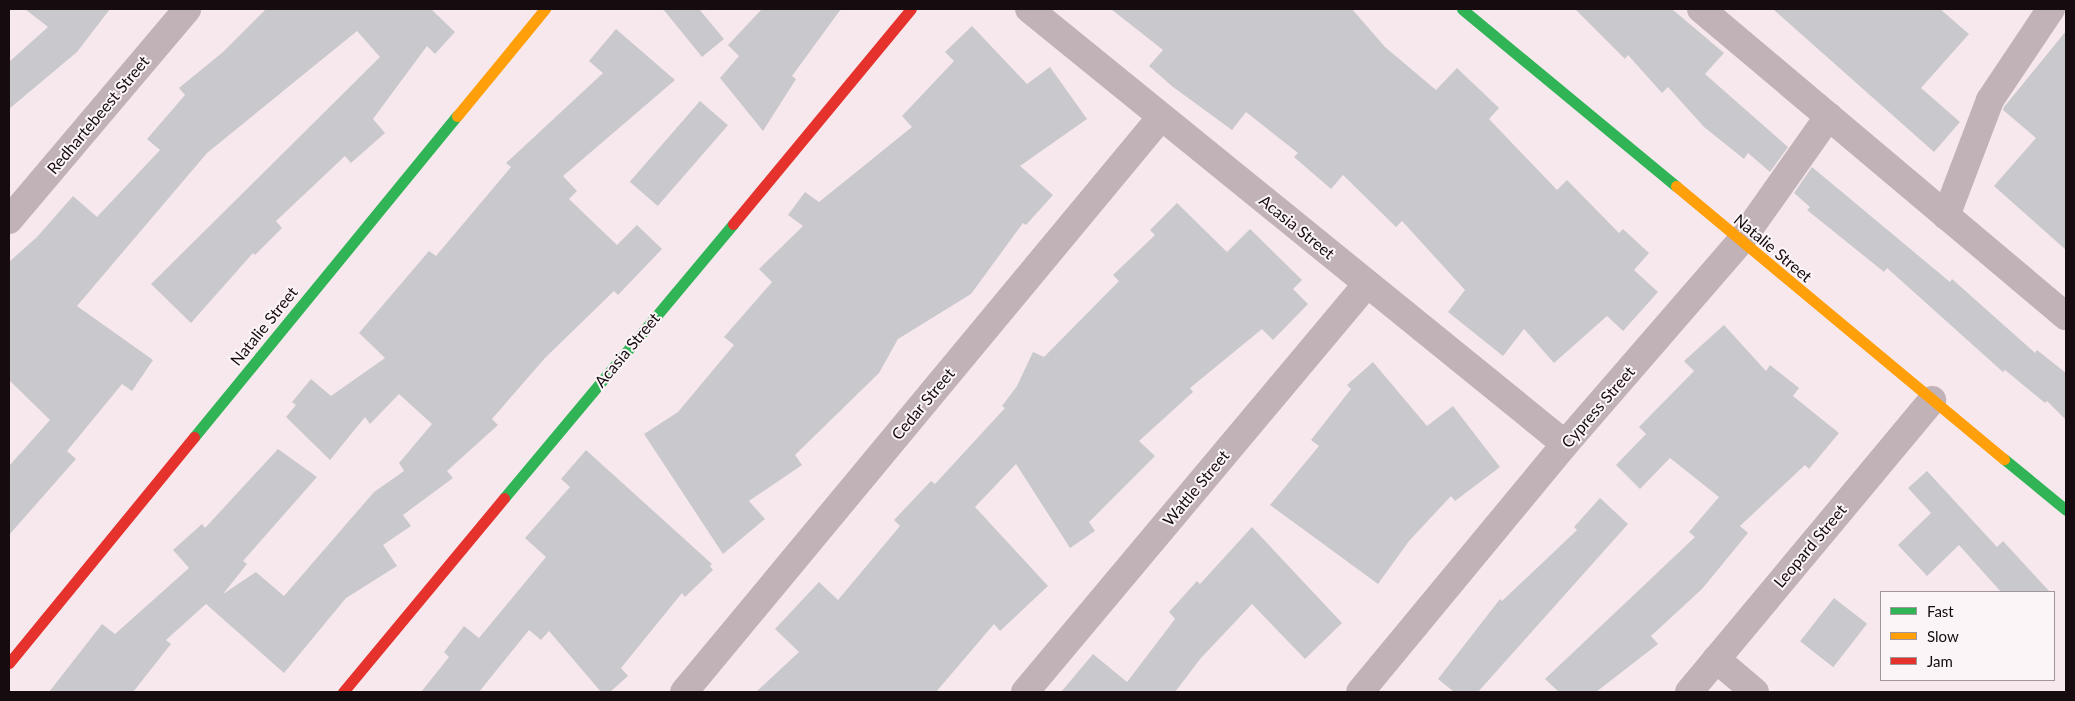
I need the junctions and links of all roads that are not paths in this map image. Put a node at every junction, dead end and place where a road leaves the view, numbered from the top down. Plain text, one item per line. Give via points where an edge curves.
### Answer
1 (545, 9) edge
2 (911, 9) edge
3 (1029, 9) edge
4 (1462, 9) edge
5 (1701, 9) edge
6 (2051, 9) edge
7 (178, 12) edge
8 (1829, 116) junction
9 (1161, 117) junction
10 (1946, 216) junction
11 (9, 220) edge
12 (1740, 242) junction
13 (1367, 284) junction
14 (2066, 316) edge
15 (1932, 400) junction
16 (1565, 444) junction
17 (2066, 510) edge
18 (1716, 660) junction
19 (9, 663) edge
20 (343, 692) edge
21 (684, 692) edge
22 (1025, 692) edge
23 (1360, 692) edge
24 (1689, 692) edge
25 (1755, 692) edge

1 - 19 street, Natalie Street
2 - 20 street, Acasia Street
3 - 9 street, Acasia Street
4 - 12 street, Natalie Street
5 - 8 street
6 - 10 street via 1990,100
7 - 11 street, Redhartebeest Street
8 - 10 street
8 - 12 street, Cypress Street
9 - 13 street, Acasia Street
9 - 21 street, Cedar Street
10 - 14 street
12 - 15 street, Natalie Street
12 - 16 street, Cypress Street
13 - 16 street, Acasia Street
13 - 22 street, Wattle Street
15 - 17 street, Natalie Street
15 - 18 street, Leopard Street
16 - 23 street, Cypress Street
18 - 24 street, Leopard Street
18 - 25 street

